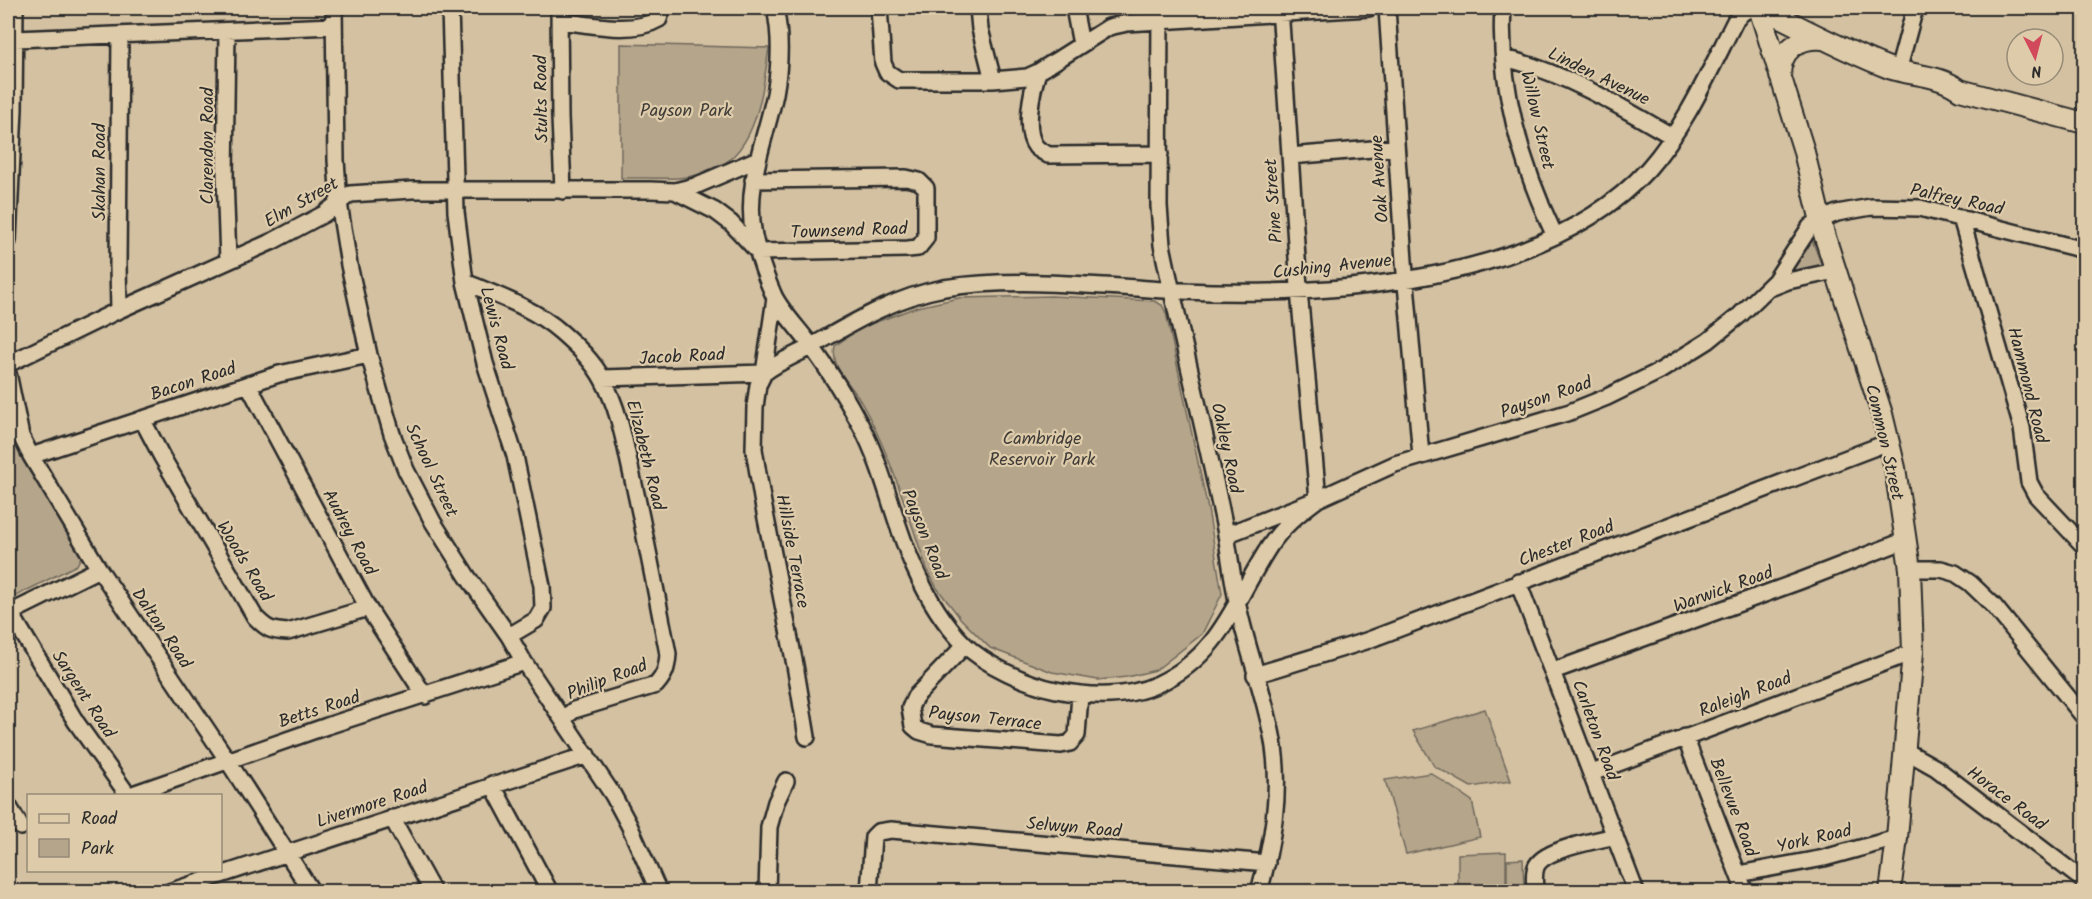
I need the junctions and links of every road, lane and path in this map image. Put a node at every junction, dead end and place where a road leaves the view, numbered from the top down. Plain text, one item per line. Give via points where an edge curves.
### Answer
1 (15, 8) edge
2 (334, 8) edge
3 (450, 8) edge
4 (662, 8) edge
5 (775, 8) edge
6 (879, 8) edge
7 (978, 8) edge
8 (1074, 8) edge
9 (1369, 8) edge
10 (1387, 8) edge
11 (1503, 8) edge
12 (1751, 8) edge
13 (1760, 8) edge
14 (1915, 8) edge
15 (1280, 10) edge
16 (559, 14) edge
17 (1161, 14) edge
18 (334, 26) junction
19 (227, 31) junction
20 (120, 35) junction
21 (15, 39) junction
22 (1823, 39) junction
23 (1081, 44) junction
24 (1504, 58) junction
25 (1898, 71) junction
26 (1038, 72) junction
27 (1780, 76) junction
28 (993, 80) junction
29 (2085, 123) edge
30 (1673, 137) junction
31 (1396, 147) junction
32 (1160, 154) junction
33 (1290, 156) junction
34 (758, 159) junction
35 (753, 180) junction
36 (455, 190) junction
37 (563, 190) junction
38 (675, 191) junction
39 (8, 194) edge
40 (339, 203) junction
41 (1960, 218) junction
42 (1820, 220) junction
43 (1555, 236) junction
44 (8, 241) edge
45 (2085, 250) edge
46 (758, 252) junction
47 (228, 261) junction
48 (1835, 271) junction
49 (1406, 278) junction
50 (465, 282) junction
51 (1172, 290) junction
52 (1299, 291) junction
53 (1765, 292) junction
54 (775, 298) junction
55 (119, 310) junction
56 (811, 346) junction
57 (369, 355) junction
58 (8, 364) edge
59 (8, 373) edge
60 (764, 373) junction
61 (603, 378) junction
62 (248, 384) junction
63 (142, 419) junction
64 (1889, 442) junction
65 (31, 456) junction
66 (1421, 456) junction
67 (1318, 499) junction
68 (1226, 535) junction
69 (1906, 540) junction
70 (2085, 546) edge
71 (99, 569) junction
72 (1910, 569) junction
73 (1518, 582) junction
74 (1238, 605) junction
75 (368, 608) junction
76 (9, 613) edge
77 (508, 636) junction
78 (965, 645) junction
79 (1913, 652) junction
80 (524, 662) junction
81 (1554, 672) junction
82 (1255, 675) junction
83 (664, 676) joint
84 (1080, 695) junction
85 (425, 696) junction
86 (2085, 717) edge
87 (563, 719) junction
88 (807, 737) dead end
89 (1685, 737) junction
90 (1904, 750) junction
91 (587, 755) junction
92 (228, 761) junction
93 (1592, 773) junction
94 (786, 781) dead end
95 (492, 784) junction
96 (126, 794) edge
97 (130, 794) edge
98 (8, 805) edge
99 (392, 818) junction
100 (19, 827) edge
101 (1615, 836) junction
102 (1897, 838) junction
103 (286, 852) junction
104 (1267, 863) junction
105 (1739, 874) junction
106 (2085, 881) edge
107 (189, 888) edge
108 (169, 891) edge
109 (312, 891) edge
110 (434, 891) edge
111 (550, 891) edge
112 (659, 891) edge
113 (767, 891) edge
114 (869, 891) edge
115 (1259, 891) edge
116 (1535, 891) edge
117 (1636, 891) edge
118 (1745, 891) edge
119 (1890, 891) edge

1 - 21 street
2 - 18 street, School Street
3 - 36 street, Lewis Road
4 - 16 street via 659,20 632,28
5 - 34 street, Payson Road via 779,56 775,93
6 - 28 street via 883,63 887,72 899,80
7 - 28 street
8 - 23 street
9 - 15 street
10 - 31 street, Oak Avenue
11 - 24 street, Willow Street
12 - 30 street, Cushing Avenue via 1735,21
13 - 22 main road
13 - 27 main road, Common Street
14 - 25 street
15 - 17 street
15 - 33 street, Pine Street
16 - 37 street, Stults Road
17 - 23 street via 1109,27
17 - 32 street, Oakley Road
18 - 19 street
18 - 40 street, School Street
19 - 20 street
19 - 47 street, Clarendon Road
20 - 21 street
20 - 55 street, Skahan Road
21 - 39 street
22 - 25 main road
22 - 27 main road via 1805,40 1791,47 1782,59
23 - 26 street
24 - 30 street, Linden Avenue via 1528,63 1568,81
24 - 43 street, Willow Street via 1520,147
25 - 29 main road via 1933,77 1960,90
26 - 28 street
26 - 32 street via 1030,130 1037,148 1048,154
27 - 42 main road, Common Street
30 - 43 street, Cushing Avenue via 1648,170 1621,195
31 - 33 street
31 - 49 street, Oak Avenue
32 - 51 street, Oakley Road via 1162,245
33 - 52 street, Pine Street
34 - 35 street, Payson Road
34 - 38 street, Elm Street
35 - 46 street, Payson Road
35 - 46 street, Townsend Road via 906,178 919,181 926,188 926,238 918,248
36 - 37 street, Elm Street
36 - 40 street, Elm Street via 350,194
36 - 50 street, Lewis Road
37 - 38 street, Elm Street
38 - 46 street, Elm Street via 715,211
39 - 44 street
40 - 47 street, Elm Street via 314,220
40 - 57 street, School Street
41 - 42 street, Palfrey Road via 1891,206 1852,209
41 - 45 street, Palfrey Road
41 - 70 street, Hammond Road via 2022,428 2029,482 2036,495
42 - 48 main road, Common Street
42 - 53 street, Payson Road via 1806,231
43 - 49 street, Cushing Avenue via 1485,262
46 - 54 street, Payson Road
47 - 55 street, Elm Street
48 - 53 street, Payson Road via 1788,281
48 - 64 main road, Common Street
49 - 52 street, Cushing Avenue
49 - 66 street, Oak Avenue
50 - 61 street, Elizabeth Road via 534,312 580,350
50 - 77 street, Lewis Road via 485,363 515,456 542,586 543,608 536,620
51 - 52 street, Cushing Avenue
51 - 56 street, Cushing Avenue via 1034,284 976,284 942,289 908,297
51 - 68 street, Oakley Road
52 - 67 street, Pine Street
53 - 66 street, Payson Road via 1702,345 1617,392 1570,412
54 - 56 street, Payson Road
54 - 60 street, Hillside Terrace
55 - 58 street, Elm Street
56 - 60 street
56 - 78 street, Payson Road via 872,447 914,567 936,607
57 - 62 street, Bacon Road
57 - 77 street, School Street via 406,470 466,576
59 - 65 street, Dalton Road via 21,436
60 - 61 street, Jacob Road
60 - 88 street, Hillside Terrace via 755,407 754,449
61 - 83 street, Elizabeth Road via 614,402 641,517 668,654
62 - 63 street, Bacon Road
62 - 75 street, Audrey Road
63 - 65 street, Bacon Road
63 - 75 street, Woods Road via 255,616 267,629 288,632
64 - 69 main road, Common Street
64 - 73 street, Chester Road
65 - 71 street, Dalton Road
66 - 67 street, Payson Road
67 - 68 street, Payson Road
67 - 74 street, Payson Road via 1288,523 1270,545
68 - 74 street, Oakley Road
69 - 72 main road, Common Street
69 - 81 street, Warwick Road
71 - 76 street
71 - 92 street, Dalton Road
72 - 79 main road, Common Street
72 - 86 street via 1941,569 1970,583 1994,606
73 - 81 street, Carleton Road
73 - 82 street, Chester Road via 1366,641
74 - 82 street, Oakley Road
74 - 84 street, Payson Road via 1200,656 1162,682 1108,696
75 - 85 street, Audrey Road
76 - 96 street, Sargent Road via 76,722
77 - 80 street, School Street
78 - 84 street, Payson Road via 1002,671 1041,687
78 - 84 street, Payson Terrace via 915,697 910,708 913,726 919,731 1070,743 1077,735
79 - 89 street, Raleigh Road
79 - 90 main road, Common Street
80 - 85 street, Betts Road
80 - 87 street, School Street
81 - 93 street, Carleton Road
82 - 104 street, Oakley Road via 1274,748 1274,820
83 - 87 street, Philip Road via 656,685 574,710
85 - 92 street, Betts Road
87 - 91 street, School Street
89 - 93 street, Raleigh Road
89 - 105 street, Bellevue Road
90 - 102 main road, Common Street
90 - 106 street, Horace Road via 1936,768
91 - 95 street, Livermore Road
91 - 112 street, School Street via 629,825
92 - 97 street, Betts Road
92 - 103 street, Dalton Road
93 - 101 street, Carleton Road
94 - 113 street via 768,827
95 - 99 street, Livermore Road
95 - 111 street
98 - 100 street
99 - 103 street, Livermore Road
99 - 110 street
101 - 116 street via 1551,854 1540,861 1535,868
101 - 117 street, Carleton Road
102 - 105 street, York Road via 1824,858
102 - 119 main road, Common Street
103 - 107 street, Livermore Road
103 - 109 street, Dalton Road
104 - 114 street, Selwyn Road via 891,830 873,837
104 - 115 street, Oakley Road
105 - 118 street, Bellevue Road
107 - 108 street, Livermore Road

